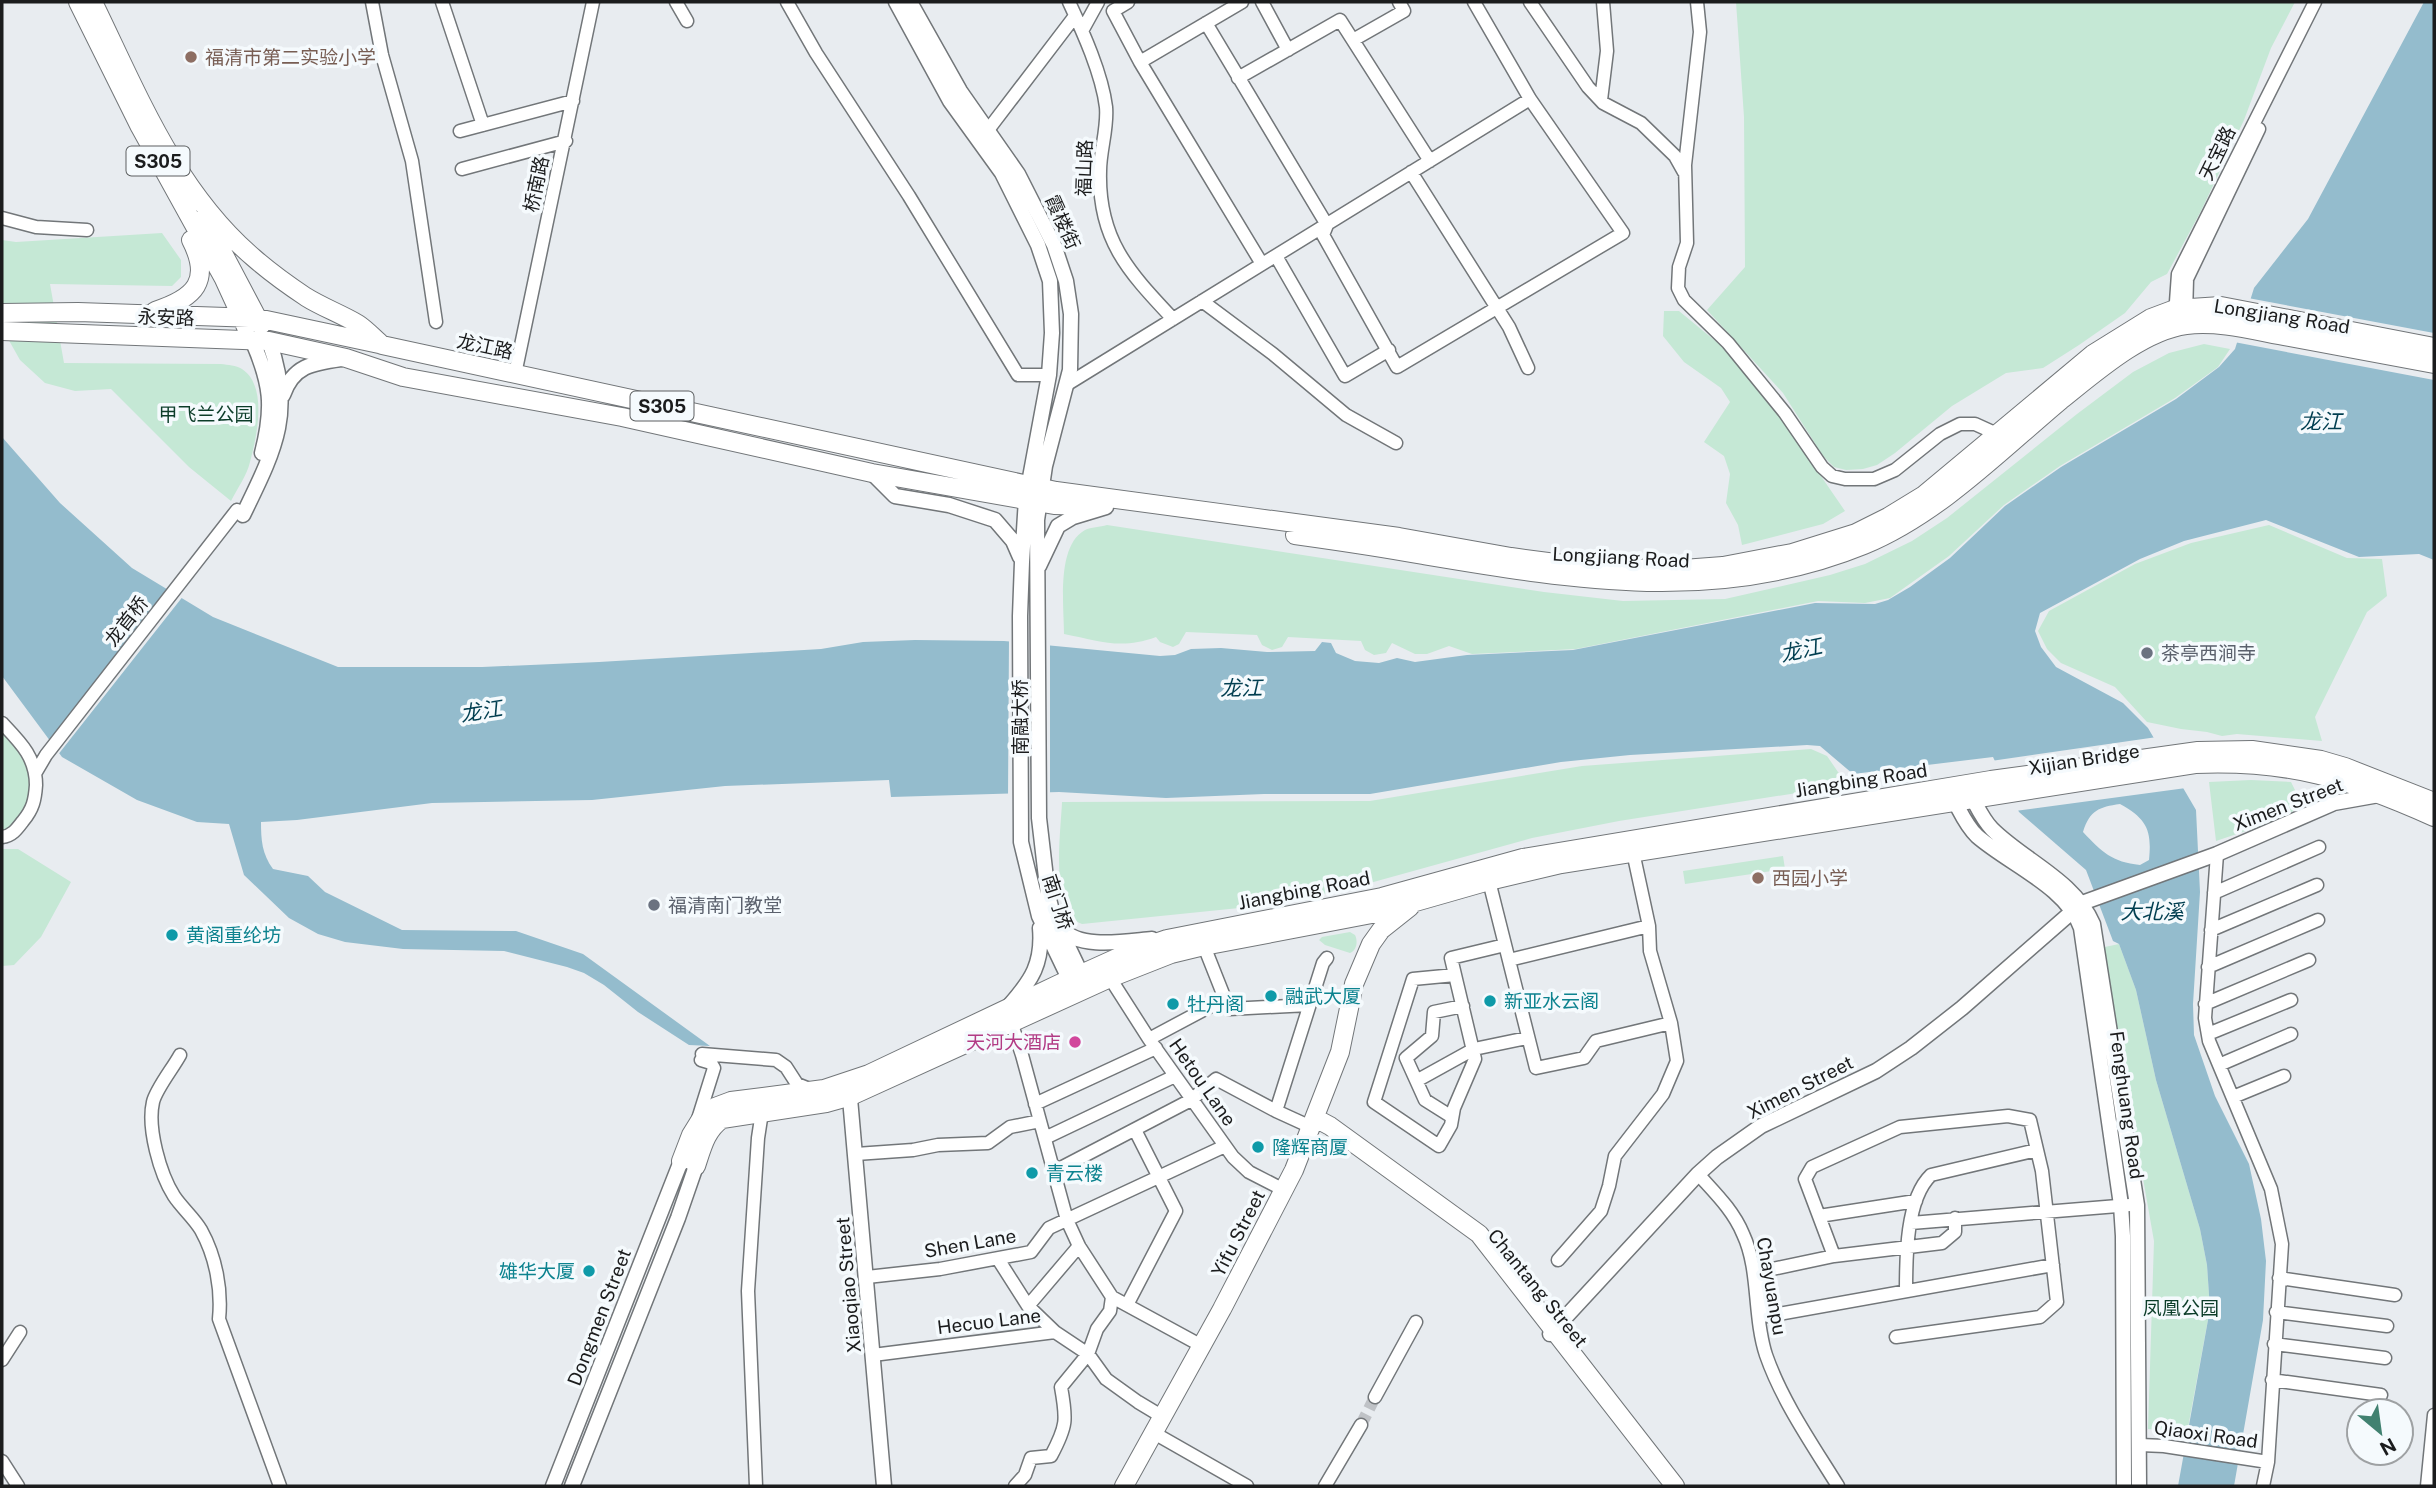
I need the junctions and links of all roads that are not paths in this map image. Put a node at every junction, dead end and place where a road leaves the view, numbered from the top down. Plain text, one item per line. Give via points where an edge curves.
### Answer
1 (78, 2) edge
2 (93, 2) edge
3 (372, 2) edge
4 (442, 2) edge
5 (593, 2) edge
6 (676, 2) edge
7 (787, 2) edge
8 (896, 2) edge
9 (910, 2) edge
10 (1069, 2) edge
11 (1098, 2) edge
12 (1128, 2) edge
13 (1242, 2) edge
14 (1262, 2) edge
15 (1399, 2) edge
16 (1474, 2) edge
17 (1530, 2) edge
18 (1603, 2) edge
19 (1697, 2) edge
20 (2315, 2) edge
21 (2322, 2) edge
22 (1075, 16) junction
23 (687, 20) dead end
24 (1206, 23) junction
25 (1082, 31) junction
26 (1353, 40) junction
27 (1288, 50) junction
28 (1140, 62) junction
29 (1238, 78) junction
30 (1530, 99) junction
31 (1601, 100) junction
32 (573, 101) junction
33 (483, 125) junction
34 (988, 130) junction
35 (460, 131) dead end
36 (565, 141) junction
37 (1430, 161) junction
38 (461, 169) dead end
39 (1411, 172) junction
40 (1685, 176) junction
41 (185, 181) junction
42 (184, 209) junction
43 (2, 218) edge
44 (1327, 225) junction
45 (88, 230) dead end
46 (1276, 256) junction
47 (1262, 264) junction
48 (1202, 301) junction
49 (1496, 308) junction
50 (2, 313) edge
51 (145, 314) junction
52 (2220, 315) junction
53 (2181, 317) junction
54 (250, 318) junction
55 (1172, 319) junction
56 (436, 322) dead end
57 (2, 331) edge
58 (260, 340) junction
59 (382, 345) junction
60 (2434, 347) edge
61 (1389, 350) junction
62 (346, 358) junction
63 (2434, 364) edge
64 (1528, 368) dead end
65 (515, 374) junction
66 (1049, 375) junction
67 (1066, 386) junction
68 (281, 400) junction
69 (1997, 434) junction
70 (1396, 443) dead end
71 (872, 473) junction
72 (1034, 493) junction
73 (1106, 507) junction
74 (240, 513) junction
75 (1022, 562) junction
76 (1036, 570) junction
77 (2, 723) edge
78 (2179, 759) junction
79 (36, 772) junction
80 (1993, 787) joint
81 (1969, 791) junction
82 (1950, 794) junction
83 (2384, 795) junction
84 (2434, 802) edge
85 (2434, 817) edge
86 (1021, 818) joint
87 (1039, 818) joint
88 (2, 838) edge
89 (2319, 847) dead end
90 (1633, 852) junction
91 (2212, 855) junction
92 (1489, 881) junction
93 (2317, 885) dead end
94 (2214, 893) junction
95 (1415, 903) junction
96 (2081, 904) junction
97 (1046, 916) junction
98 (2318, 920) dead end
99 (1649, 926) junction
100 (2211, 930) junction
101 (1167, 939) junction
102 (1505, 945) junction
103 (1204, 946) junction
104 (1327, 958) dead end
105 (1509, 960) junction
106 (2309, 960) dead end
107 (2208, 967) junction
108 (1455, 975) junction
109 (1110, 978) junction
110 (1079, 984) junction
111 (1224, 999) junction
112 (2291, 1000) dead end
113 (2205, 1004) junction
114 (1309, 1005) junction
115 (1463, 1006) junction
116 (1008, 1016) junction
117 (1671, 1023) junction
118 (2208, 1034) junction
119 (2291, 1034) dead end
120 (1527, 1038) junction
121 (1153, 1044) junction
122 (1474, 1049) junction
123 (180, 1055) dead end
124 (2220, 1065) junction
125 (1175, 1076) junction
126 (2284, 1076) dead end
127 (1418, 1080) junction
128 (850, 1089) junction
129 (813, 1090) junction
130 (2233, 1097) junction
131 (1191, 1100) junction
132 (1035, 1104) junction
133 (1276, 1111) junction
134 (762, 1112) junction
135 (1452, 1117) junction
136 (1040, 1121) junction
137 (1313, 1122) junction
138 (696, 1127) junction
139 (1135, 1130) junction
140 (1045, 1138) junction
141 (1225, 1146) junction
142 (2037, 1150) junction
143 (856, 1154) junction
144 (689, 1163) junction
145 (1053, 1172) junction
146 (1698, 1174) junction
147 (1160, 1178) junction
148 (1284, 1190) junction
149 (1916, 1201) junction
150 (2121, 1205) junction
151 (2137, 1205) junction
152 (2048, 1212) junction
153 (1819, 1216) junction
154 (1955, 1218) junction
155 (1067, 1220) junction
156 (1911, 1223) junction
157 (1079, 1245) junction
158 (1905, 1247) junction
159 (1834, 1256) junction
160 (998, 1259) junction
161 (1558, 1260) dead end
162 (2053, 1265) junction
163 (1758, 1272) junction
164 (867, 1277) junction
165 (2279, 1278) junction
166 (1906, 1291) junction
167 (2395, 1294) dead end
168 (1112, 1297) junction
169 (1128, 1305) junction
170 (1028, 1306) junction
171 (2276, 1312) junction
172 (1416, 1322) dead end
173 (2387, 1326) dead end
174 (1552, 1331) junction
175 (20, 1332) dead end
176 (1055, 1332) junction
177 (1896, 1337) dead end
178 (2274, 1344) junction
179 (1202, 1346) junction
180 (1088, 1354) junction
181 (873, 1355) junction
182 (2385, 1358) dead end
183 (2, 1360) edge
184 (2272, 1380) junction
185 (2381, 1395) dead end
186 (1375, 1397) tunnel mouth
187 (2434, 1415) edge
188 (1164, 1417) junction
189 (1360, 1425) tunnel mouth
190 (1154, 1433) junction
191 (2140, 1446) junction
192 (2, 1461) edge
193 (2264, 1462) junction
194 (18, 1486) edge
195 (281, 1486) edge
196 (554, 1486) edge
197 (572, 1486) edge
198 (756, 1486) edge
199 (884, 1486) edge
200 (1015, 1486) edge
201 (1125, 1486) edge
202 (1247, 1486) edge
203 (1325, 1486) edge
204 (1665, 1486) edge
205 (1675, 1486) edge
206 (1838, 1486) edge
207 (2124, 1486) edge
208 (2139, 1486) edge
209 (2263, 1486) edge
210 (2427, 1486) edge

1 - 42 main road, S305
2 - 41 main road, 龙江路 / S305
3 - 56 street via 412,161
4 - 33 street
5 - 32 street, 桥南路
6 - 23 street
7 - 66 street via 1018,375
8 - 66 street, 霞楼街 via 950,101 1002,173 1038,245 1050,281
9 - 34 street, 霞楼街 via 960,91
10 - 22 street, 福山路
11 - 25 street
12 - 28 street via 1113,11
13 - 24 street
14 - 27 street
15 - 26 street via 1404,11
16 - 30 street
17 - 31 street
18 - 31 street via 1607,51
19 - 40 street via 1700,32
20 - 53 street, 天宝路 via 2179,274
21 - 53 street via 2187,279
22 - 25 street, 福山路
22 - 34 street
24 - 28 street
24 - 29 street
25 - 55 street, 福山路 via 1106,108 1100,170 1106,228 1137,280
26 - 27 street via 1340,20
26 - 37 street
27 - 29 street
28 - 47 street
29 - 44 street
30 - 37 street
30 - 49 street via 1623,233
31 - 40 street via 1642,123 1675,156
32 - 33 street
32 - 36 street, 桥南路
33 - 35 street
34 - 67 street, 霞楼街 via 1038,210 1066,281 1070,370
36 - 38 street
36 - 65 street, 桥南路
37 - 39 street
39 - 44 street
39 - 49 street
40 - 69 street via 1687,243 1678,288 1785,412 1832,476 1874,479 1895,470 1960,424 1975,424
41 - 54 main road
41 - 59 main road, 龙江路 / S305 via 253,257
42 - 51 main road via 197,252 197,284 177,304
42 - 54 main road, S305
43 - 45 street via 36,228
44 - 46 street
44 - 61 street via 1323,235
46 - 47 street
46 - 61 street via 1345,376
47 - 48 street
48 - 55 street
48 - 70 street via 1346,415
49 - 61 street via 1397,367
49 - 64 street
50 - 51 main road, 永安路
51 - 54 main road, 永安路
52 - 53 main road, Longjiang Road
52 - 60 main road, Longjiang Road
52 - 63 main road, Longjiang Road
53 - 69 main road, Longjiang Road via 2151,318 2093,354
53 - 73 main road, Longjiang Road via 2102,367 1957,487 1904,523 1865,544 1821,559 1737,578 1655,584 1560,576
54 - 58 main road
54 - 59 main road, 永安路
55 - 67 street
57 - 58 main road, 永安路
58 - 62 main road, 永安路
58 - 68 street via 278,367
58 - 74 street via 268,385 268,430
59 - 65 main road, 龙江路 / S305
62 - 68 street via 302,369 291,377
62 - 71 main road, S305 via 403,377 622,417
65 - 72 main road, 龙江路 / S305
66 - 72 street, 霞楼街
67 - 72 street, 霞楼街
68 - 74 street via 270,458
69 - 72 main road, Longjiang Road via 1924,495 1856,533 1792,553 1670,570 1571,565 1399,537
71 - 72 main road, S305
71 - 75 street via 895,496 949,505 995,520 1013,541
72 - 73 main road, Longjiang Road via 1054,505
72 - 75 street
72 - 76 street
73 - 76 street via 1058,526
74 - 79 street, 龙首桥
75 - 86 street, 南融大桥
76 - 87 street, 南融大桥
77 - 79 street via 23,745
78 - 80 main road, Xijian Bridge
78 - 83 main road via 2318,773
78 - 84 main road via 2198,751 2252,750 2321,760
79 - 88 street via 35,801 29,815 14,833
80 - 81 main road, Jiangbing Road
81 - 82 main road, Jiangbing Road
81 - 96 street, Fenghuang Road via 1992,829
82 - 90 main road, Jiangbing Road
82 - 96 street, Fenghuang Road via 1978,837 2064,901
82 - 101 main road, Jiangbing Road via 1559,851 1382,897
83 - 85 main road
83 - 91 street, Ximen Street via 2334,803
86 - 97 street, 南门桥 via 1021,842
87 - 97 street, 南门桥
89 - 94 street
90 - 92 main road, Jiangbing Road
90 - 99 street
91 - 94 street
91 - 96 street, Ximen Street
92 - 95 main road, Jiangbing Road
92 - 102 street
93 - 100 street
94 - 100 street
95 - 103 main road, Jiangbing Road
95 - 137 main road, Yifu Street via 1376,937 1354,984 1340,1052
96 - 146 street, Ximen Street via 1910,1048 1876,1071 1762,1126
96 - 150 street, Fenghuang Road
96 - 151 street, Fenghuang Road via 2093,925
97 - 101 street via 1066,934 1086,941
97 - 110 street, 南门桥
97 - 116 street via 1038,964
98 - 107 street
99 - 105 street
99 - 117 street via 1650,951
100 - 107 street
101 - 110 main road, Jiangbing Road
102 - 105 street
102 - 108 street via 1451,958
103 - 109 main road, Jiangbing Road
103 - 111 street
104 - 114 street
105 - 120 street
106 - 113 street
107 - 113 street
108 - 115 street
108 - 135 street via 1413,979 1374,1102 1439,1146
109 - 110 main road, Jiangbing Road
109 - 121 street, Hetou Lane
110 - 116 main road, Jiangbing Road
111 - 114 street via 1229,1009
111 - 121 street
112 - 118 street
113 - 118 street
114 - 133 street
115 - 122 street
115 - 127 street via 1434,1012 1432,1036 1406,1058
116 - 128 main road, Jiangbing Road
116 - 132 street
117 - 120 street via 1596,1041 1584,1058 1535,1068
117 - 161 street via 1677,1061 1662,1094 1615,1156 1601,1211
118 - 124 street
119 - 124 street
120 - 122 street
121 - 125 street, Hetou Lane
121 - 132 street
122 - 127 street
122 - 135 street via 1475,1059
123 - 195 street via 153,1101 158,1158 174,1195 201,1230 221,1298 219,1319
124 - 130 street
125 - 131 street, Hetou Lane
125 - 140 street
126 - 130 street
127 - 135 street via 1425,1100
128 - 129 main road, Jiangbing Road
128 - 134 main road, Jiangbing Road via 826,1103
128 - 143 street, Xiaoqiao Street
129 - 138 main road, Jiangbing Road via 731,1101 704,1114
129 - 138 street via 797,1084 776,1060 701,1057 714,1068
130 - 165 street via 2270,1189 2282,1244
131 - 133 street via 1216,1079
131 - 139 street
131 - 141 street, Hetou Lane
132 - 136 street
133 - 137 street
134 - 144 main road, Jiangbing Road via 713,1125
134 - 198 street via 748,1291
136 - 140 street
136 - 143 street via 1010,1127 988,1143
137 - 148 main road, Yifu Street
137 - 174 main road, Chantang Street via 1474,1240
138 - 144 main road, Jiangbing Road
139 - 145 street
139 - 147 street
140 - 145 street
141 - 147 street, Shen Lane
141 - 148 street, Hetou Lane via 1249,1172
142 - 149 street via 1931,1175 1920,1185
142 - 152 street
142 - 153 street via 2030,1120 2008,1116 1900,1127 1812,1167 1805,1180
143 - 164 street, Xiaoqiao Street
144 - 196 street, Dongmen Street
144 - 197 street, Dongmen Street via 673,1230
145 - 155 street
146 - 163 street, Chayuanpu via 1731,1210
146 - 174 street, Ximen Street
147 - 155 street, Shen Lane
147 - 169 street via 1176,1211
148 - 179 main road, Yifu Street
149 - 153 street
149 - 156 street
150 - 151 street
150 - 152 street
150 - 207 street, Fenghuang Road
151 - 191 street, Fenghuang Road
152 - 154 street
152 - 162 street
153 - 159 street
154 - 156 street
154 - 158 street via 1955,1232 1942,1243
155 - 157 street
155 - 160 street, Shen Lane via 1049,1228 1031,1252
156 - 158 street
157 - 168 street
157 - 170 street
158 - 159 street
158 - 166 street
159 - 163 street
160 - 164 street, Shen Lane
160 - 170 street
162 - 166 street
162 - 177 street via 2057,1302 2040,1317
163 - 166 street via 1768,1315
163 - 206 street, Chayuanpu via 1757,1320 1772,1370
164 - 181 street, Xiaoqiao Street
165 - 167 street
165 - 171 street
168 - 169 street
168 - 180 street via 1110,1311
169 - 179 street
170 - 176 street
171 - 173 street
171 - 178 street
172 - 186 street
174 - 204 main road, Chantang Street
174 - 205 main road
175 - 183 street
176 - 180 street, Hecuo Lane
176 - 181 street, Hecuo Lane
178 - 182 street
178 - 184 street
179 - 188 main road, Yifu Street
180 - 188 street, Hecuo Lane via 1106,1379
180 - 200 street via 1060,1387 1067,1418 1051,1456 1031,1458
181 - 199 street, Xiaoqiao Street
184 - 185 street
184 - 193 street
187 - 210 street
188 - 190 main road, Yifu Street
189 - 203 street
190 - 201 main road, Yifu Street
190 - 202 street
191 - 193 street, Qiaoxi Road
191 - 208 street, Fenghuang Road
192 - 194 street
193 - 209 street

